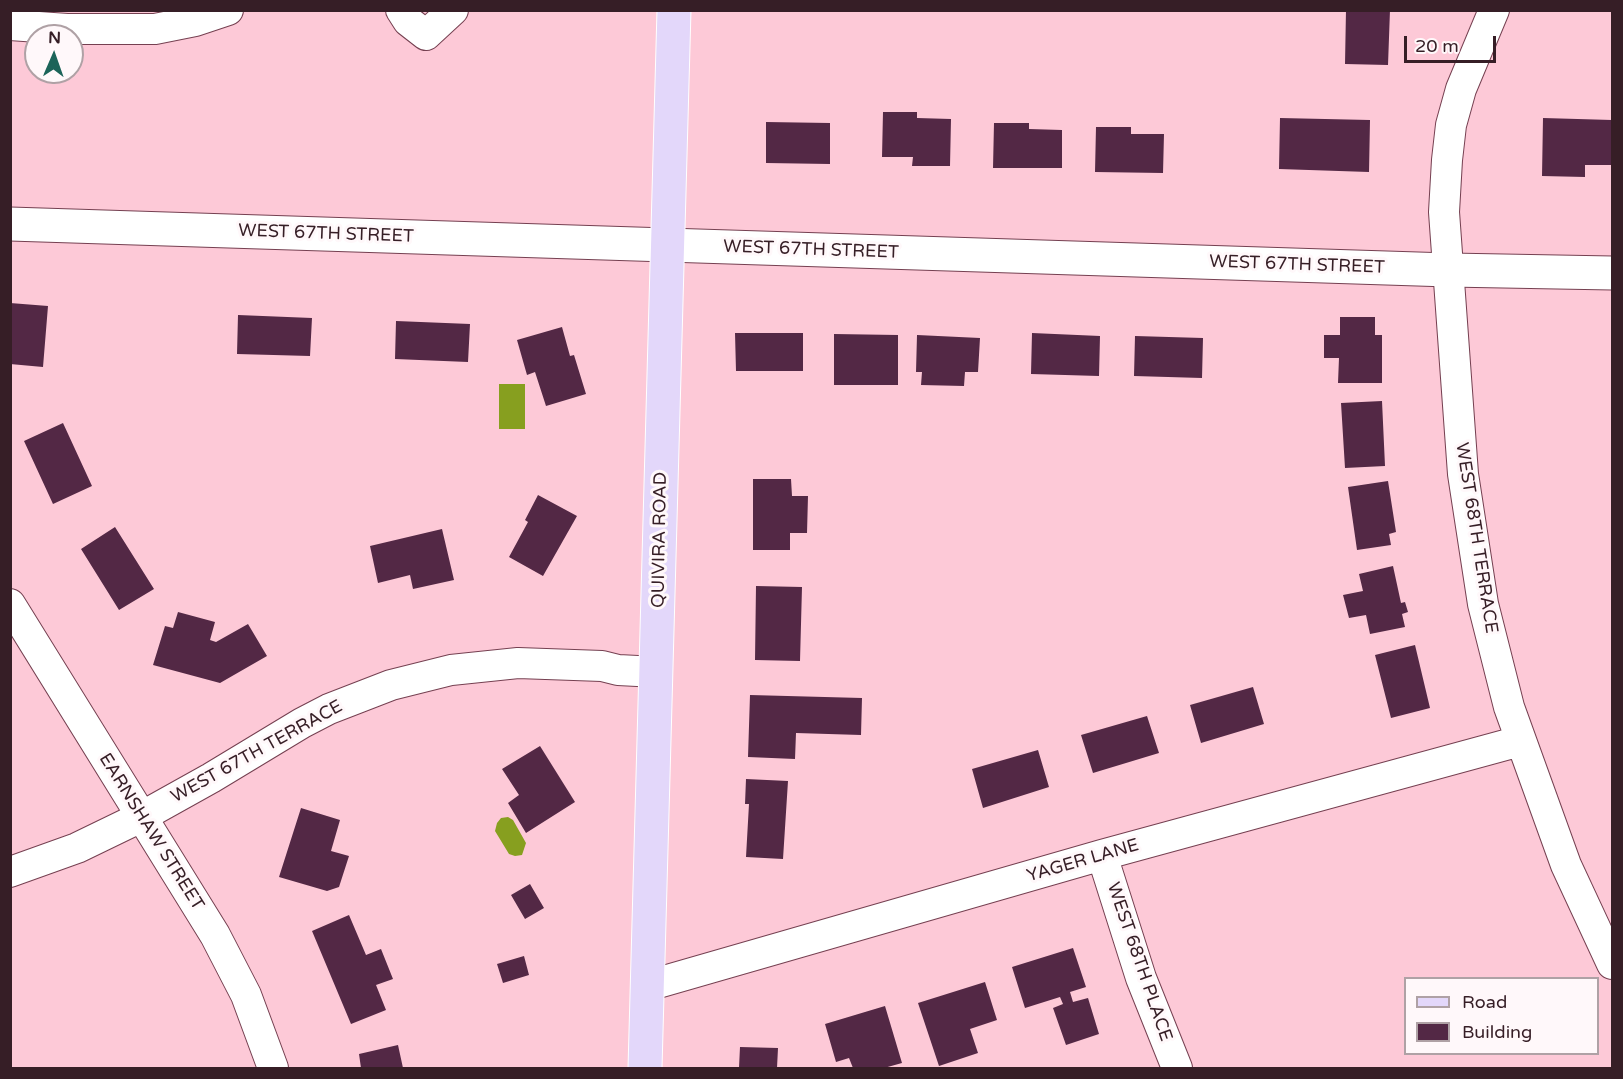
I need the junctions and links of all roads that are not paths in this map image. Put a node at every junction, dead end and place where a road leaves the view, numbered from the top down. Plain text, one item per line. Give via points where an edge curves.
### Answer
1 (228, 10) edge
2 (401, 10) edge
3 (453, 10) edge
4 (674, 10) edge
5 (1494, 10) edge
6 (110, 20) edge
7 (10, 25) edge
8 (10, 224) edge
9 (668, 246) junction
10 (1449, 270) junction
11 (1612, 273) edge
12 (10, 604) edge
13 (657, 672) junction
14 (1520, 741) junction
15 (141, 817) junction
16 (1102, 855) junction
17 (10, 872) edge
18 (1612, 964) edge
19 (647, 986) junction
20 (273, 1068) edge
21 (645, 1068) edge
22 (1177, 1068) edge

1 - 6 street via 155,28
2 - 3 street via 426,35
4 - 9 main road, QUIVIRA ROAD
5 - 10 street, WEST 68TH TERRACE via 1451,125 1444,212
6 - 7 street via 66,28
8 - 9 street, WEST 67TH STREET
9 - 10 street, WEST 67TH STREET
9 - 13 main road, QUIVIRA ROAD
10 - 11 street, WEST 67TH STREET
10 - 14 street, WEST 68TH TERRACE via 1463,474 1481,594
12 - 15 street, EARNSHAW STREET
13 - 15 street, WEST 67TH TERRACE via 518,663 451,670 391,685 302,723
13 - 19 main road, QUIVIRA ROAD
14 - 16 street, YAGER LANE
14 - 18 street, WEST 68TH TERRACE via 1566,865
15 - 17 street, WEST 67TH TERRACE via 77,848
15 - 20 street, EARNSHAW STREET via 246,995
16 - 19 street, YAGER LANE
16 - 22 street, WEST 68TH PLACE via 1141,978
19 - 21 main road, QUIVIRA ROAD

